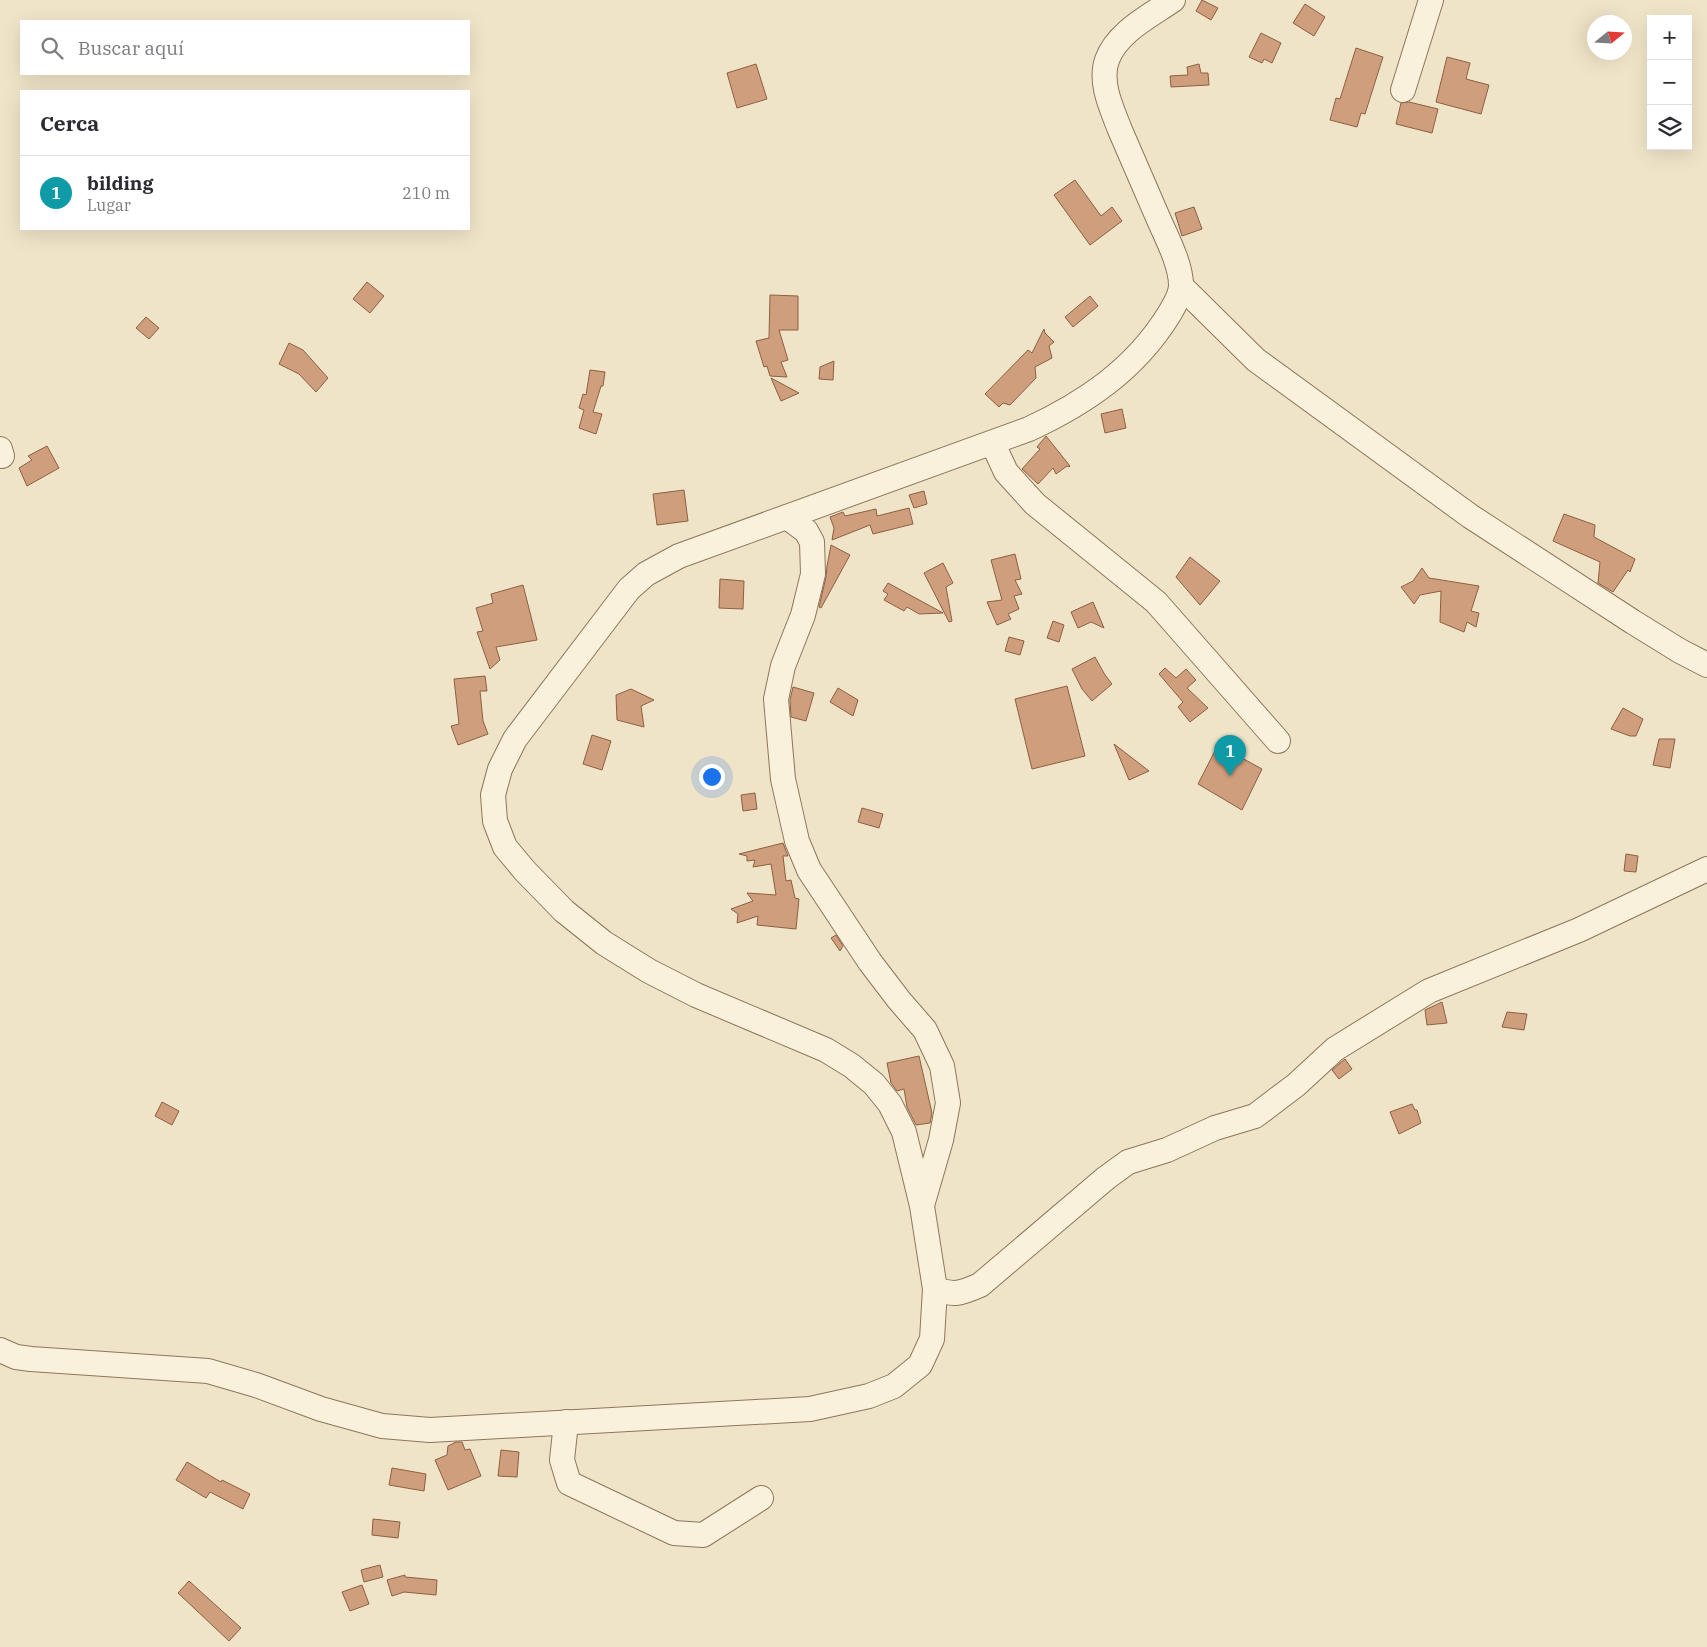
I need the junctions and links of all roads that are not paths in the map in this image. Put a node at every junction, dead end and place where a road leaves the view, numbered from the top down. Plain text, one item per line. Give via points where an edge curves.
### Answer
1 (1431, 0) edge
2 (1159, 4) edge
3 (1403, 90) dead end
4 (1181, 286) junction
5 (994, 444) junction
6 (787, 517) junction
7 (1707, 665) edge
8 (1278, 741) dead end
9 (1707, 869) edge
10 (922, 1206) junction
11 (935, 1289) junction
12 (0, 1350) edge
13 (566, 1422) junction
14 (761, 1498) dead end

1 - 3 street
2 - 4 street via 1116,43 1107,61 1105,83 1112,110 1175,257
4 - 5 street via 1159,329 1136,357 1108,382 1058,416
4 - 7 street via 1256,360 1470,516 1633,622
5 - 6 street
5 - 8 street via 1006,472 1036,504 1156,602
6 - 10 street via 806,531 812,542 813,574 803,615 783,666 776,699 783,779 798,841 809,870 870,962 925,1030 942,1066 948,1103
6 - 10 street via 679,556 646,574 629,589 515,739 500,769 493,795 495,821 505,847 525,871 564,911 604,943 696,995 826,1050 874,1084 890,1104 904,1132
9 - 11 street via 1578,930 1429,991 1335,1049 1296,1085 1255,1116 1128,1162 980,1285 960,1293
10 - 11 street
11 - 13 street via 932,1339 920,1365 894,1386 869,1396 810,1409
12 - 13 street via 31,1359 208,1371 382,1426 430,1430
13 - 14 street via 562,1460 569,1483 674,1533 703,1534

